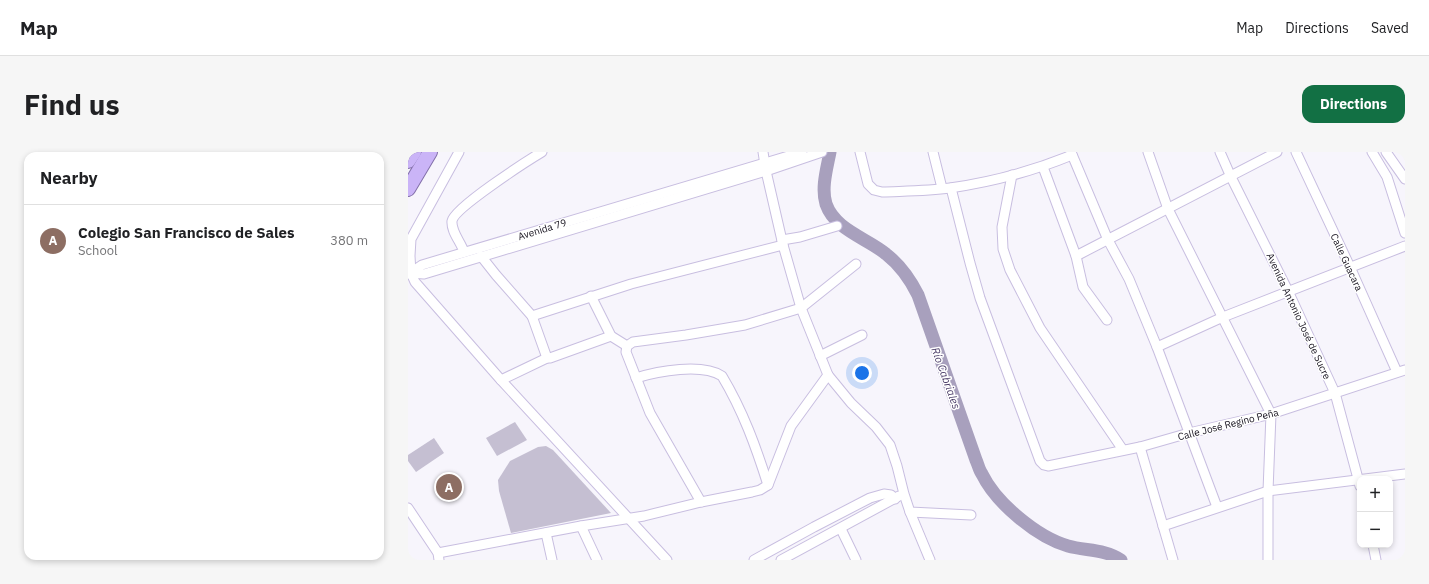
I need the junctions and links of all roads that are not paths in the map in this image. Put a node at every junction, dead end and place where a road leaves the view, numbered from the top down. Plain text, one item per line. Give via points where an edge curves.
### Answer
1 (459, 152) edge
2 (542, 152) edge
3 (763, 152) edge
4 (822, 152) edge
5 (860, 152) edge
6 (933, 152) edge
7 (1148, 152) edge
8 (1220, 152) edge
9 (1277, 152) edge
10 (1296, 152) edge
11 (1372, 152) edge
12 (1386, 152) edge
13 (799, 154) edge
14 (1071, 154) edge
15 (419, 155) edge
16 (766, 167) junction
17 (1043, 167) junction
18 (1402, 168) edge
19 (1012, 175) junction
20 (1386, 176) junction
21 (1231, 177) junction
22 (1405, 179) edge
23 (946, 188) junction
24 (408, 189) edge
25 (1168, 209) junction
26 (837, 226) dead end
27 (1405, 233) edge
28 (1108, 240) junction
29 (782, 243) junction
30 (1405, 246) edge
31 (464, 252) junction
32 (482, 256) junction
33 (1076, 256) junction
34 (856, 264) dead end
35 (1350, 267) junction
36 (410, 274) edge
37 (1288, 291) junction
38 (591, 296) junction
39 (801, 308) junction
40 (532, 316) junction
41 (1223, 318) junction
42 (1106, 320) dead end
43 (862, 335) dead end
44 (610, 336) junction
45 (627, 346) junction
46 (1157, 347) junction
47 (820, 356) junction
48 (547, 358) junction
49 (1401, 371) edge
50 (828, 375) junction
51 (636, 378) junction
52 (500, 380) junction
53 (1335, 393) junction
54 (1271, 414) junction
55 (1189, 433) junction
56 (1140, 447) junction
57 (1123, 450) junction
58 (1405, 474) edge
59 (1357, 476) edge
60 (1393, 476) edge
61 (1357, 482) edge
62 (768, 485) junction
63 (1268, 490) junction
64 (899, 496) junction
65 (701, 502) junction
66 (1217, 507) junction
67 (408, 508) edge
68 (910, 512) junction
69 (971, 514) dead end
70 (629, 519) junction
71 (581, 526) junction
72 (1162, 526) junction
73 (840, 529) junction
74 (546, 533) junction
75 (1374, 548) edge
76 (439, 557) edge
77 (552, 560) edge
78 (597, 560) edge
79 (668, 560) edge
80 (754, 560) edge
81 (781, 560) edge
82 (856, 560) edge
83 (930, 560) edge
84 (1173, 560) edge
85 (1268, 560) edge
86 (1376, 560) edge

1 - 36 street via 411,239
2 - 31 street via 465,206 453,218 453,229
3 - 16 street
4 - 13 street, Avenida 79
5 - 23 street via 868,184 874,190 882,192
6 - 23 street
7 - 25 street
8 - 21 street, Avenida Antonio José de Sucre
9 - 21 street
10 - 35 street, Calle Guacara
11 - 20 street
12 - 18 street
13 - 16 street, Avenida 79
14 - 17 street
14 - 28 street
15 - 24 highway
16 - 29 street
16 - 31 street, Avenida 79
16 - 32 street, Avenida 79
17 - 19 street
17 - 33 street
18 - 20 street
18 - 22 street
19 - 23 street
19 - 57 street via 1002,226 1003,249 1010,270 1040,328
20 - 27 street
21 - 25 street
21 - 37 street, Avenida Antonio José de Sucre
23 - 57 street, Calle José Regino Peña via 980,298 1040,462 1048,466
25 - 28 street
25 - 41 street
26 - 29 street
28 - 33 street
28 - 46 street via 1129,279
29 - 38 street
29 - 39 street
30 - 35 street
31 - 36 street, Avenida 79 via 422,265
32 - 36 street, Avenida 79 via 424,274
32 - 40 street
33 - 42 street via 1083,287
34 - 39 street
35 - 37 street
35 - 49 street, Calle Guacara
36 - 52 street via 419,288
37 - 41 street
37 - 53 street, Avenida Antonio José de Sucre
38 - 40 street
38 - 44 street
39 - 45 street via 745,325 633,342
39 - 47 street
40 - 48 street
41 - 46 street
41 - 54 street
43 - 47 street
44 - 45 street
44 - 48 street
45 - 51 street via 626,352
46 - 55 street
47 - 50 street
48 - 52 street
49 - 53 street, Calle José Regino Peña
50 - 62 street via 791,426
50 - 64 street via 890,445 897,466
51 - 62 street via 683,370 707,370 722,376 743,417
51 - 65 street via 650,413
52 - 70 street
53 - 54 street, Calle José Regino Peña
53 - 59 street, Avenida Antonio José de Sucre
54 - 55 street, Calle José Regino Peña
54 - 63 street
55 - 56 street, Calle José Regino Peña
55 - 66 street
56 - 57 street, Calle José Regino Peña
56 - 72 street
58 - 60 street
61 - 63 street
62 - 65 street via 760,490
63 - 66 street
63 - 85 street
64 - 68 street
64 - 73 street
64 - 80 street via 884,494 870,498
65 - 70 street
66 - 72 street
67 - 76 street
68 - 69 street
68 - 83 street
70 - 71 street
70 - 79 street
71 - 74 street
71 - 78 street
72 - 84 street
73 - 81 street
73 - 82 street
74 - 76 street
74 - 77 street
75 - 86 street

